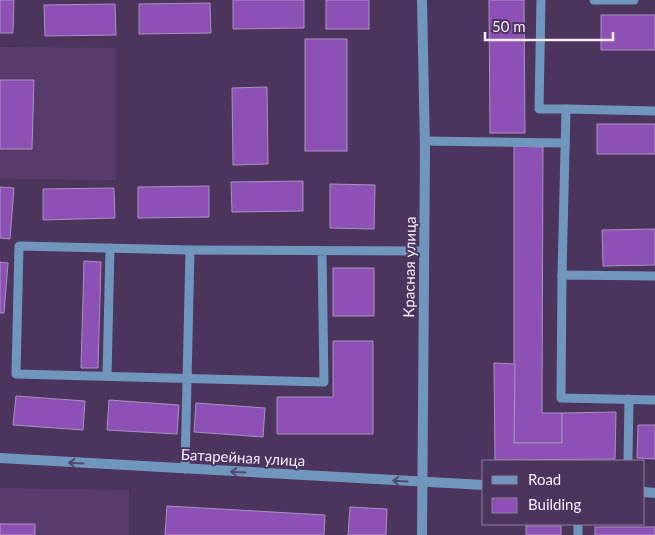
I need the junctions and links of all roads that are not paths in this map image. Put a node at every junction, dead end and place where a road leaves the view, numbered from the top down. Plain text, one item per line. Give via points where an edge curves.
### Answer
1 (422, 0) edge
2 (541, 0) edge
3 (594, 0) edge
4 (634, 0) edge
5 (566, 110) junction
6 (655, 111) edge
7 (425, 141) junction
8 (565, 143) junction
9 (110, 248) junction
10 (190, 250) junction
11 (322, 251) junction
12 (424, 252) junction
13 (562, 275) junction
14 (655, 276) edge
15 (107, 376) junction
16 (187, 378) junction
17 (629, 399) junction
18 (655, 400) edge
19 (0, 458) edge
20 (628, 460) edge
21 (184, 469) junction
22 (422, 482) junction
23 (482, 485) edge
24 (422, 535) edge

1 - 7 street, Красная улица
2 - 5 lane via 539,109
3 - 4 lane
5 - 6 lane
5 - 8 lane
7 - 8 lane
7 - 12 street, Красная улица
8 - 13 lane
9 - 10 lane
9 - 15 lane
9 - 15 lane via 19,246 17,325 16,374
10 - 11 lane
10 - 16 lane
11 - 12 lane
11 - 16 lane via 324,382
12 - 22 street, Красная улица
13 - 14 lane
13 - 17 lane via 561,398
15 - 16 lane
16 - 21 lane
17 - 18 lane
17 - 20 lane
21 -> 19 street, Батарейная улица
22 -> 21 street, Батарейная улица
22 - 23 street, Батарейная улица
22 - 24 street, Красная улица

